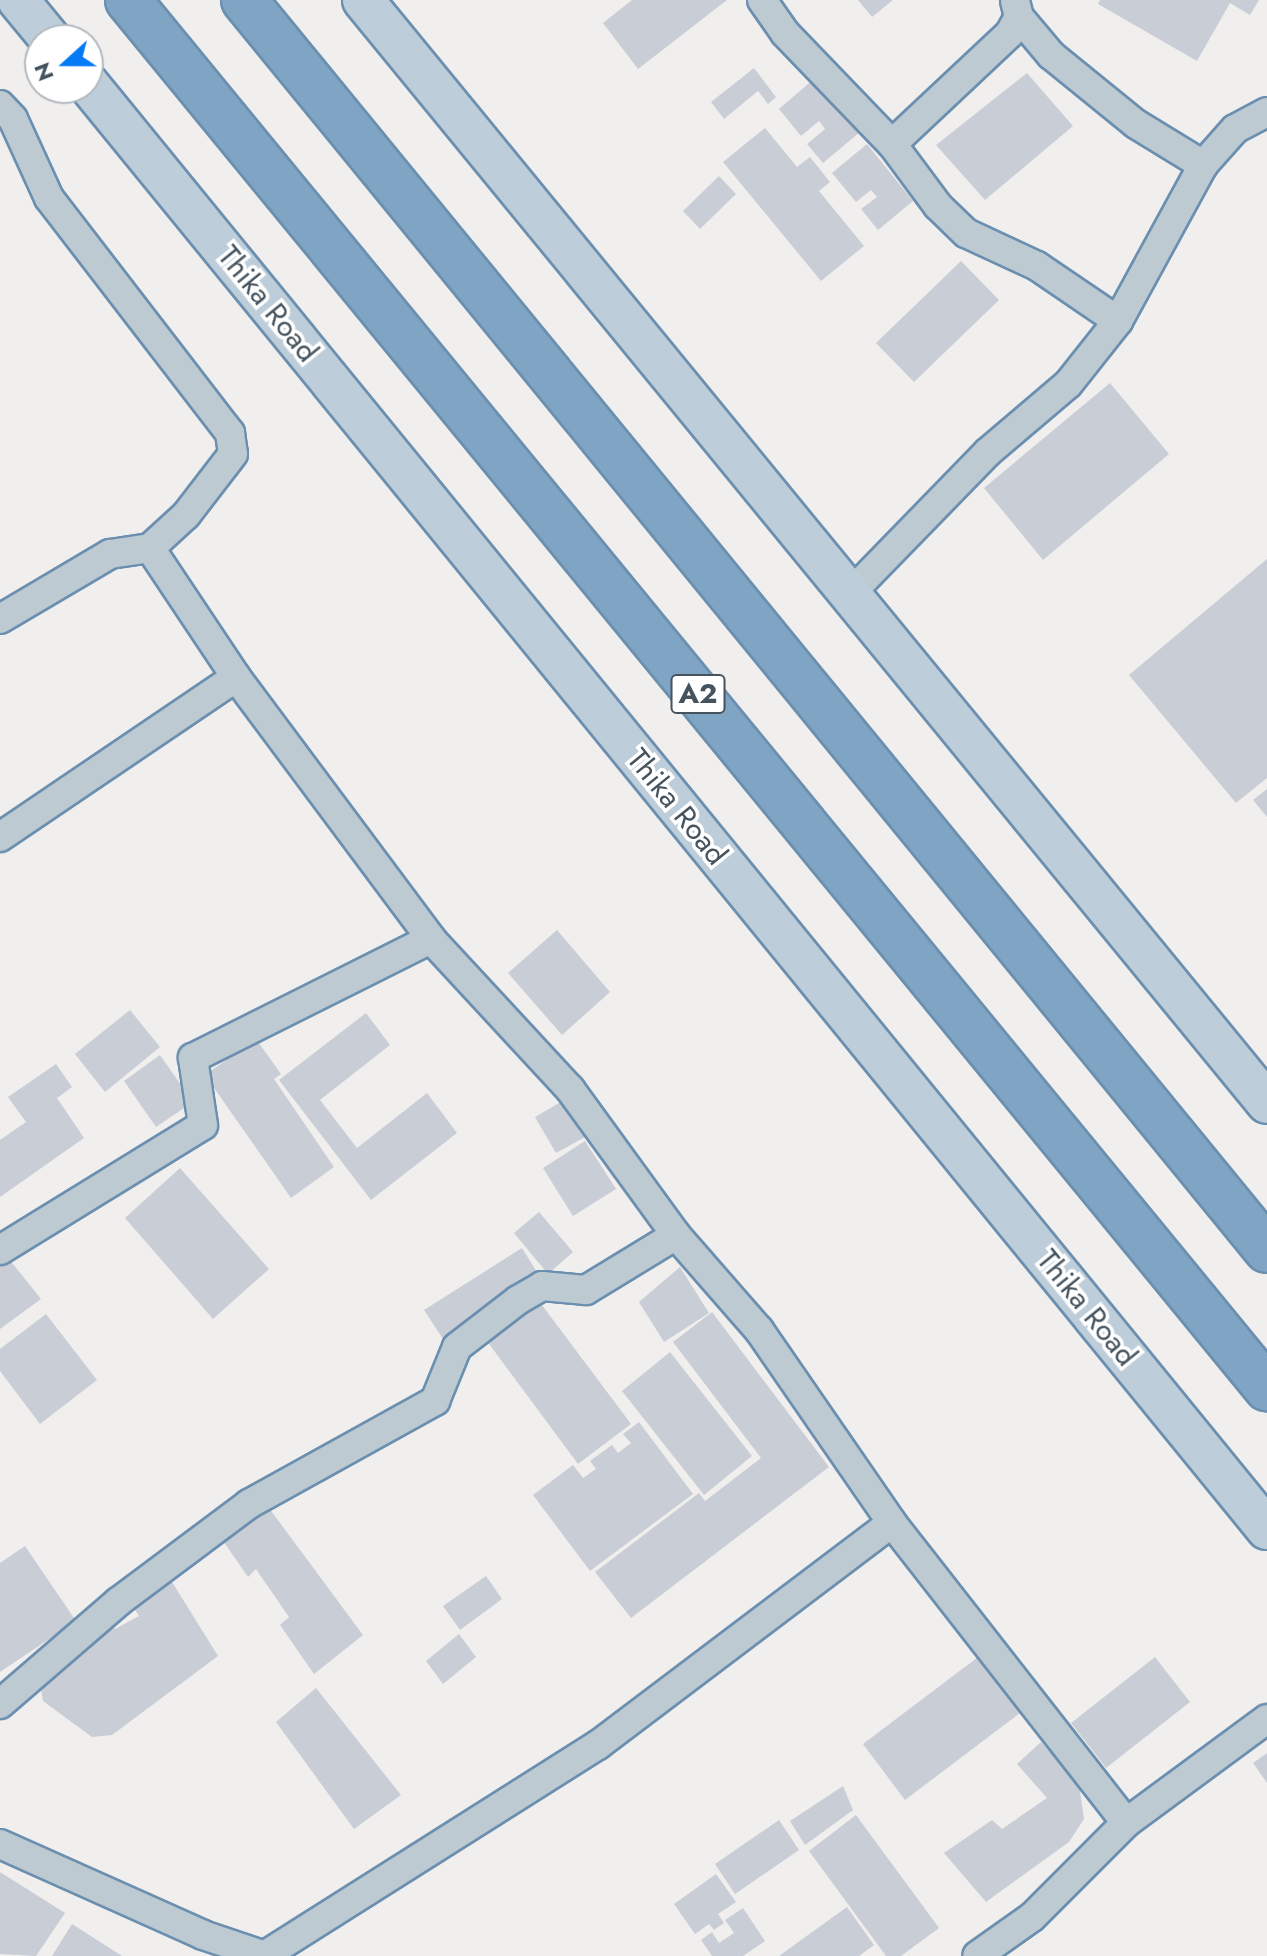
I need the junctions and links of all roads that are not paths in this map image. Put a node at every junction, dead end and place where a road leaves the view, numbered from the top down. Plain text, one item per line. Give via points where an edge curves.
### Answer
1 (18, 0) edge
2 (128, 0) edge
3 (244, 0) edge
4 (363, 0) edge
5 (762, 0) edge
6 (1017, 9) edge
7 (38, 24) edge
8 (104, 104) edge
9 (1267, 112) edge
10 (4, 117) edge
11 (892, 144) junction
12 (1203, 165) junction
13 (1118, 321) junction
14 (150, 548) junction
15 (851, 593) junction
16 (0, 619) edge
17 (236, 677) junction
18 (0, 837) edge
19 (431, 939) junction
20 (1267, 1103) edge
21 (676, 1235) junction
22 (0, 1250) edge
23 (1267, 1250) edge
24 (1267, 1388) edge
25 (892, 1523) junction
26 (1267, 1529) edge
27 (0, 1704) edge
28 (1267, 1719) edge
29 (1126, 1823) junction
30 (0, 1844) edge
31 (197, 1946) edge
32 (264, 1956) edge
33 (977, 1956) edge

1 - 7 main road
2 - 24 highway, A2
3 - 23 highway
4 - 15 main road
5 - 11 street via 785,33
6 - 11 street via 1010,33
6 - 12 street via 1051,55 1136,124
8 - 26 main road, Thika Road
9 - 12 street via 1235,129
10 - 14 street via 49,198 230,433 233,454 186,515
11 - 13 street via 938,206 966,233 1037,266
12 - 13 street
13 - 15 street via 1068,384 987,453
14 - 16 street via 110,554
14 - 17 street
15 - 20 main road
17 - 18 street
17 - 19 street
19 - 21 street via 570,1089
19 - 22 street via 193,1058 203,1125
21 - 25 street via 759,1330
21 - 27 street via 586,1290 542,1286 518,1300 457,1347 435,1401 249,1504 118,1602
25 - 29 street
25 - 32 street via 598,1745
28 - 29 street
29 - 33 street via 1032,1917
30 - 31 street
31 - 32 street

